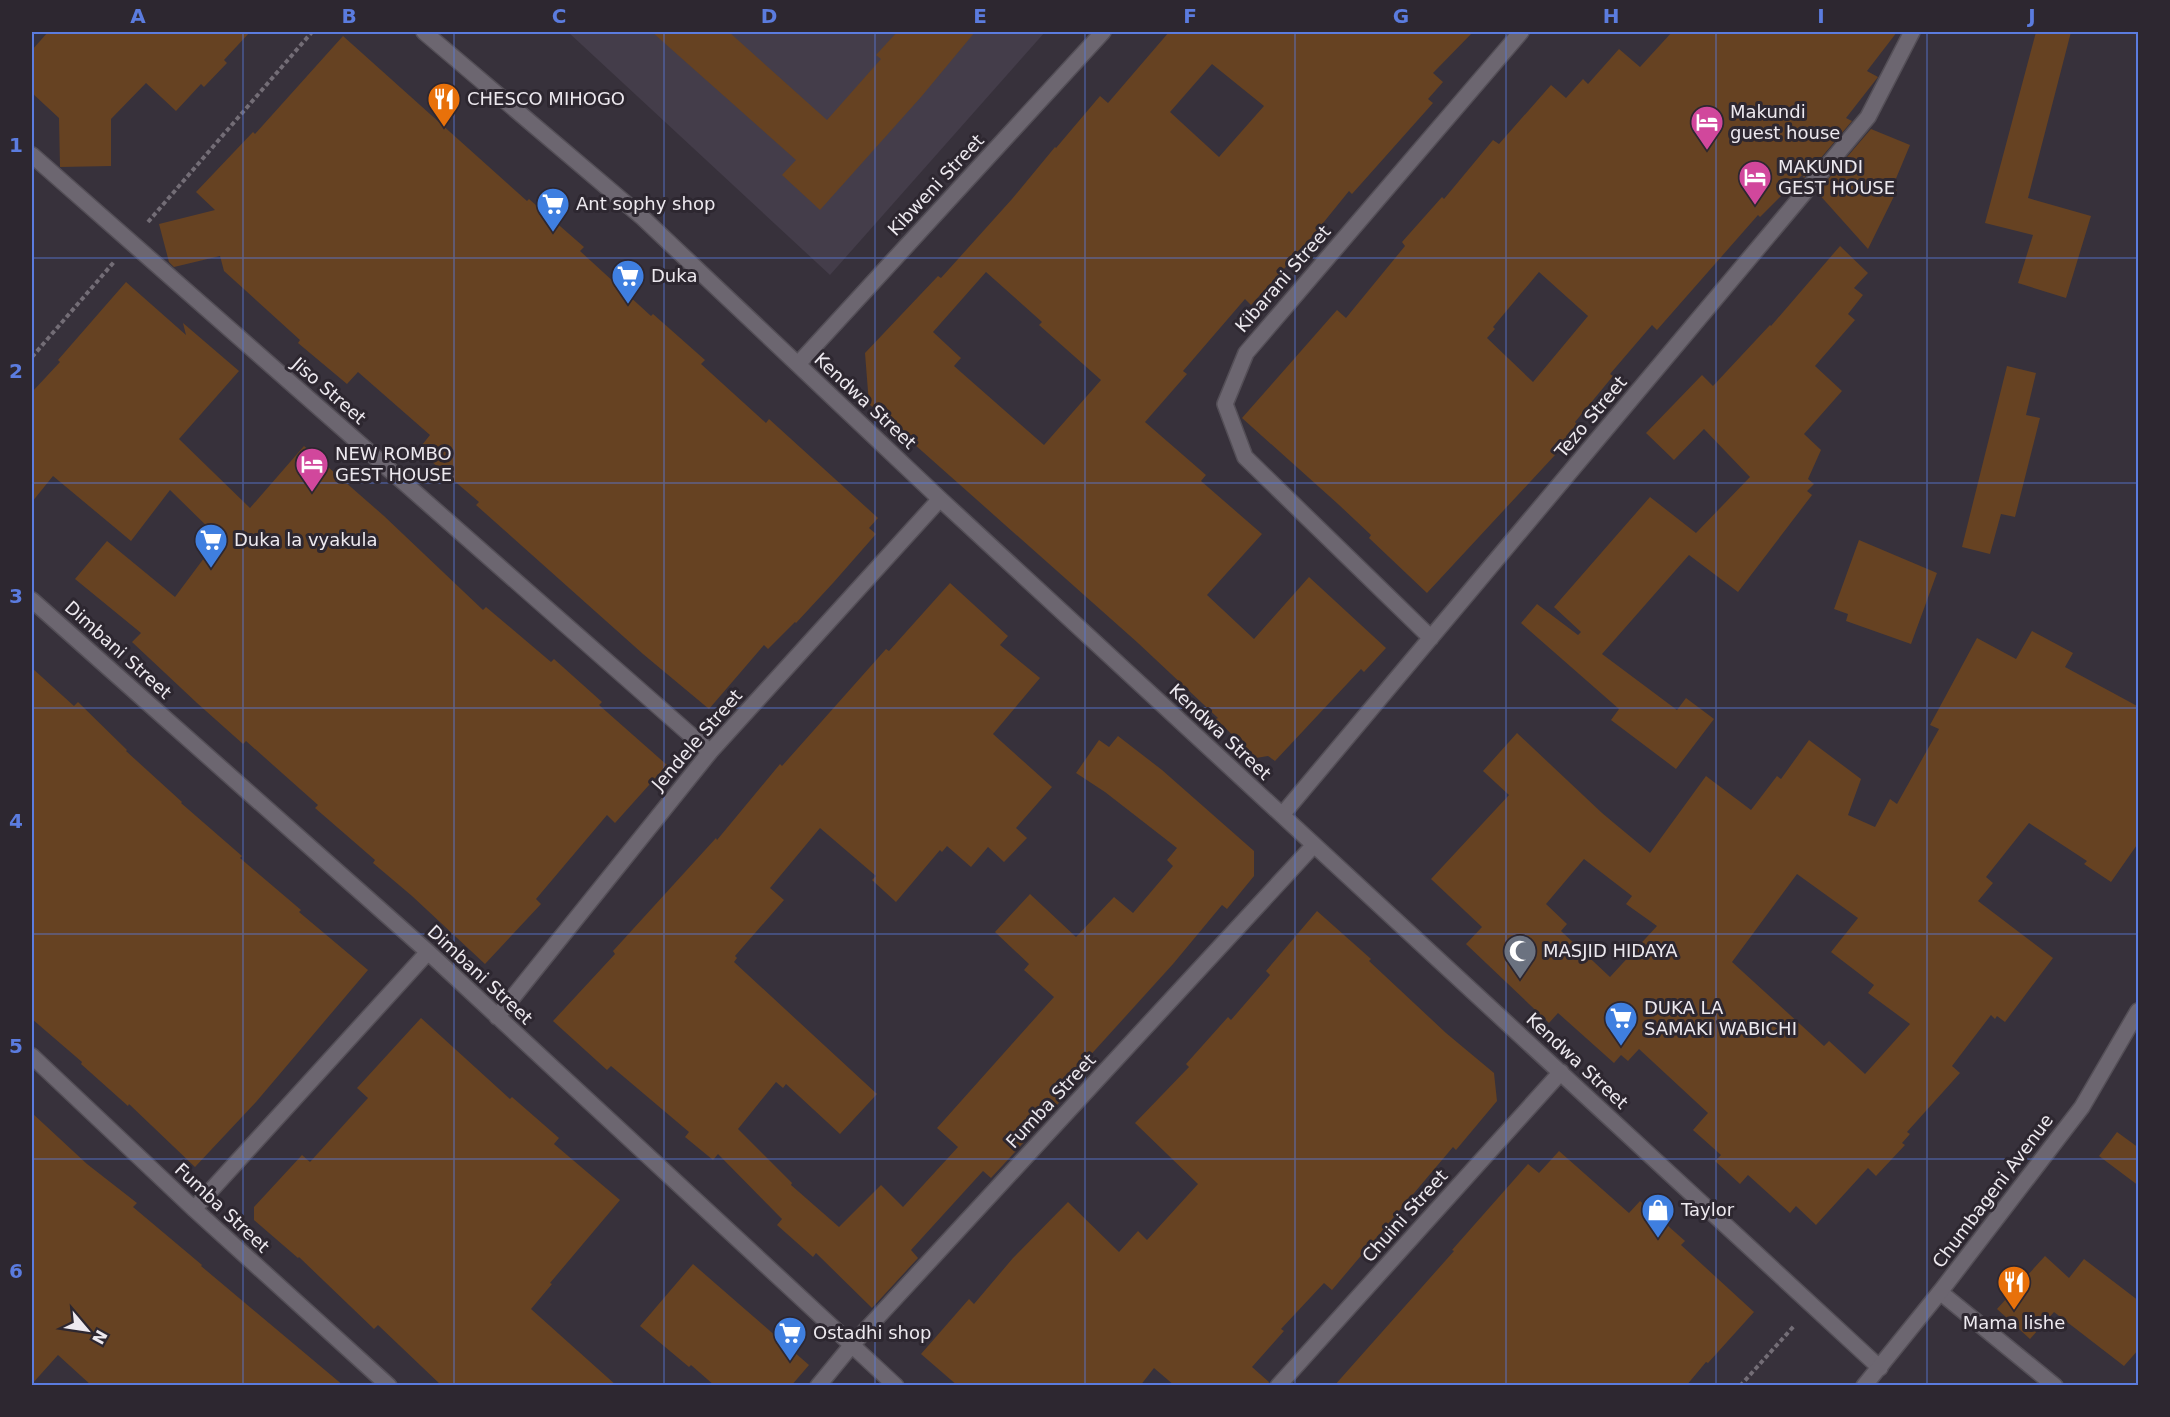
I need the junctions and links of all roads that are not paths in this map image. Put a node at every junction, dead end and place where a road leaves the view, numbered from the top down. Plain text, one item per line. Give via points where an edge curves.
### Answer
1 (424, 32) edge
2 (1103, 32) edge
3 (1521, 32) edge
4 (1912, 32) edge
5 (32, 155) edge
6 (798, 364) junction
7 (940, 499) junction
8 (32, 600) edge
9 (1431, 638) junction
10 (710, 752) junction
11 (1282, 815) junction
12 (1314, 845) junction
13 (428, 952) junction
14 (2139, 1011) edge
15 (497, 1017) junction
16 (32, 1056) edge
17 (1561, 1072) junction
18 (194, 1209) junction
19 (1940, 1292) junction
20 (851, 1346) junction
21 (1880, 1368) junction
22 (389, 1386) edge
23 (818, 1386) edge
24 (896, 1386) edge
25 (1278, 1386) edge
26 (1864, 1386) edge
27 (2055, 1386) edge

1 - 6 street, Kendwa Street via 644,218
2 - 6 street, Kibweni Street
3 - 9 street, Kibarani Street via 1246,353 1225,404 1245,457
4 - 9 street, Tezo Street via 1868,117
5 - 10 street, Jiso Street
6 - 7 street, Kendwa Street
7 - 10 street, Jendele Street
7 - 11 street, Kendwa Street
8 - 13 street, Dimbani Street
9 - 11 street, Tezo Street
10 - 15 street, Jendele Street
11 - 12 street, Kendwa Street
12 - 17 street, Kendwa Street
12 - 20 street, Fumba Street
13 - 15 street, Dimbani Street
13 - 18 street
14 - 19 street, Chumbageni Avenue via 2082,1107
15 - 20 street, Dimbani Street
16 - 18 street, Fumba Street
17 - 21 street, Kendwa Street
17 - 25 street, Chuini Street
18 - 22 street, Fumba Street
19 - 21 street, Chumbageni Avenue
19 - 27 street
20 - 23 street, Fumba Street
20 - 24 street, Dimbani Street
21 - 26 street, Chumbageni Avenue

